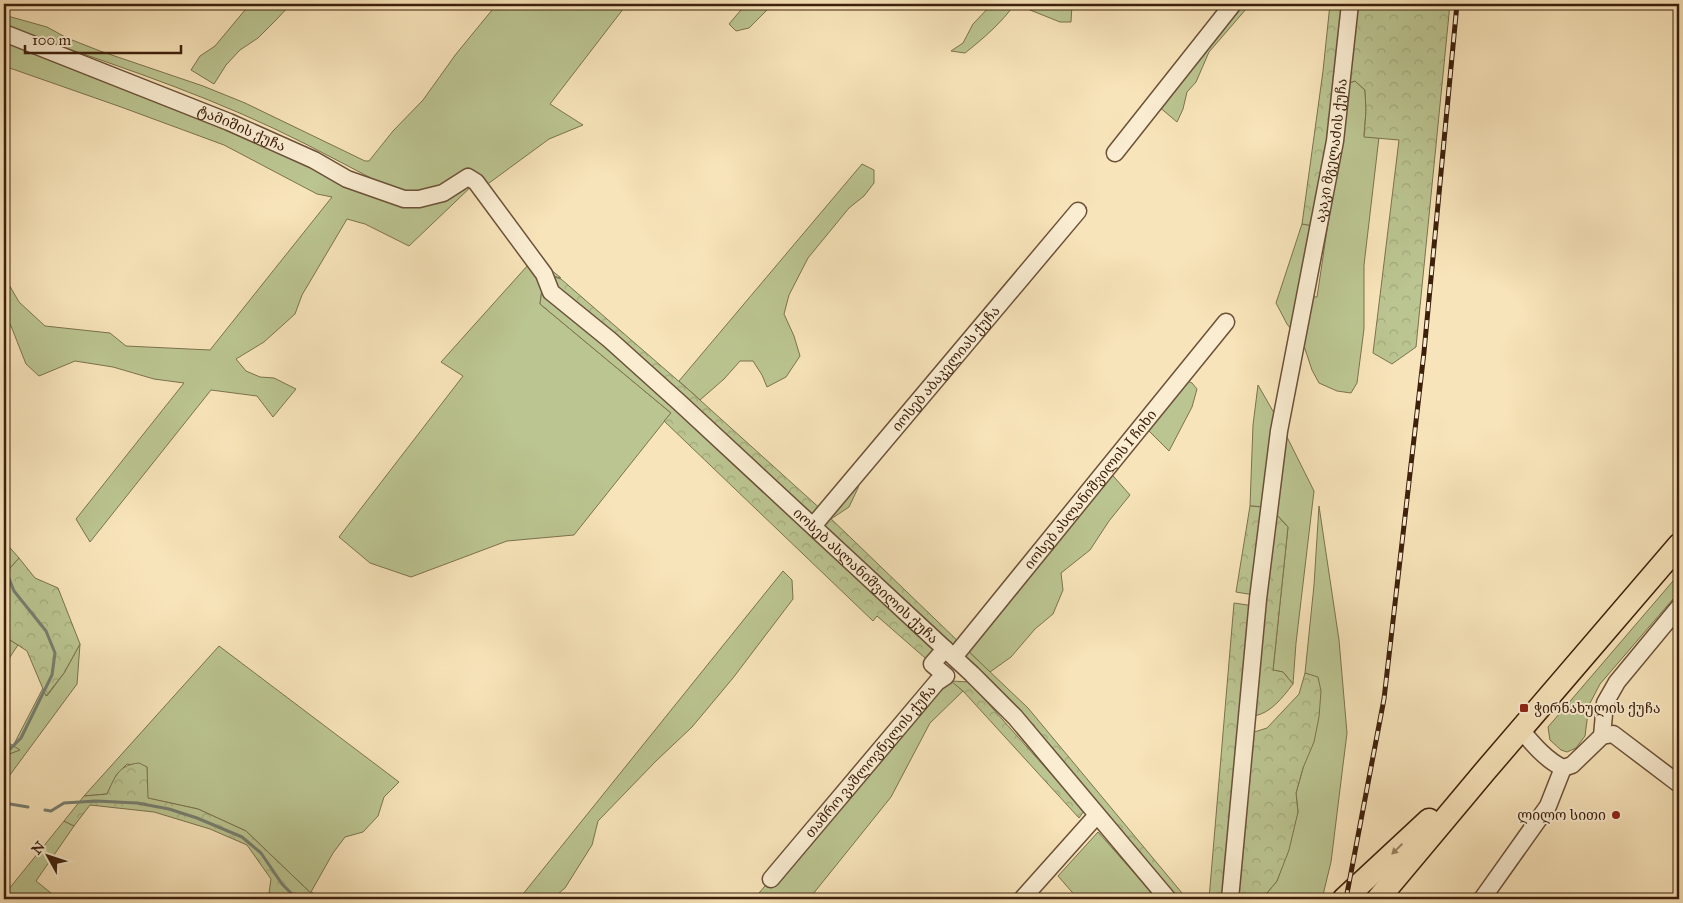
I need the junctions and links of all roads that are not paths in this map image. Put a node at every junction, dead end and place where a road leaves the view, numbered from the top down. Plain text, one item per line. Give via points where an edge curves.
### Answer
1 (1233, 4) edge
2 (1350, 4) edge
3 (4, 33) edge
4 (1115, 153) dead end
5 (476, 182) joint
6 (1078, 211) dead end
7 (1226, 322) dead end
8 (813, 526) junction
9 (1679, 545) edge
10 (1679, 607) edge
11 (950, 653) junction
12 (968, 670) junction
13 (946, 676) junction
14 (1521, 730) junction
15 (1602, 736) junction
16 (1563, 768) junction
17 (1486, 770) junction
18 (1679, 784) edge
19 (1097, 815) junction
20 (771, 878) dead end
21 (1022, 899) edge
22 (1168, 899) edge
23 (1230, 899) edge
24 (1344, 899) edge
25 (1378, 899) edge
26 (1482, 899) edge

1 - 4 street
2 - 23 street, აკაკი მგელაძის ქუჩა via 1335,142 1279,431 1258,599
3 - 5 street, ტამიშის ქუჩა via 229,122 314,160 347,179 404,199 443,194 468,177
5 - 8 street, იოსებ ასლანიშვილის ქუჩა via 544,274 552,292 610,340
6 - 8 street, იოსებ აბაკელიას ქუჩა
7 - 11 street, იოსებ ასლანიშვილის I ჩიხი
8 - 11 street, იოსებ ასლანიშვილის ქუჩა
9 - 14 highway
10 - 15 street via 1617,682 1605,703
11 - 12 street, იოსებ ასლანიშვილის ქუჩა
11 - 13 street, თამრო ვაშლოვნელის ქუჩა via 932,664
12 - 13 street
12 - 19 street, იოსებ ასლანიშვილის ქუჩა via 1015,717
13 - 20 street, თამრო ვაშლოვნელის ქუჩა via 937,682
14 - 16 street via 1554,764
14 - 17 highway
15 - 16 street via 1572,765
15 - 18 street via 1613,734
16 - 26 street via 1548,806
17 -> 24 highway
17 - 25 highway
19 - 21 street
19 - 22 street, იოსებ ასლანიშვილის ქუჩა

